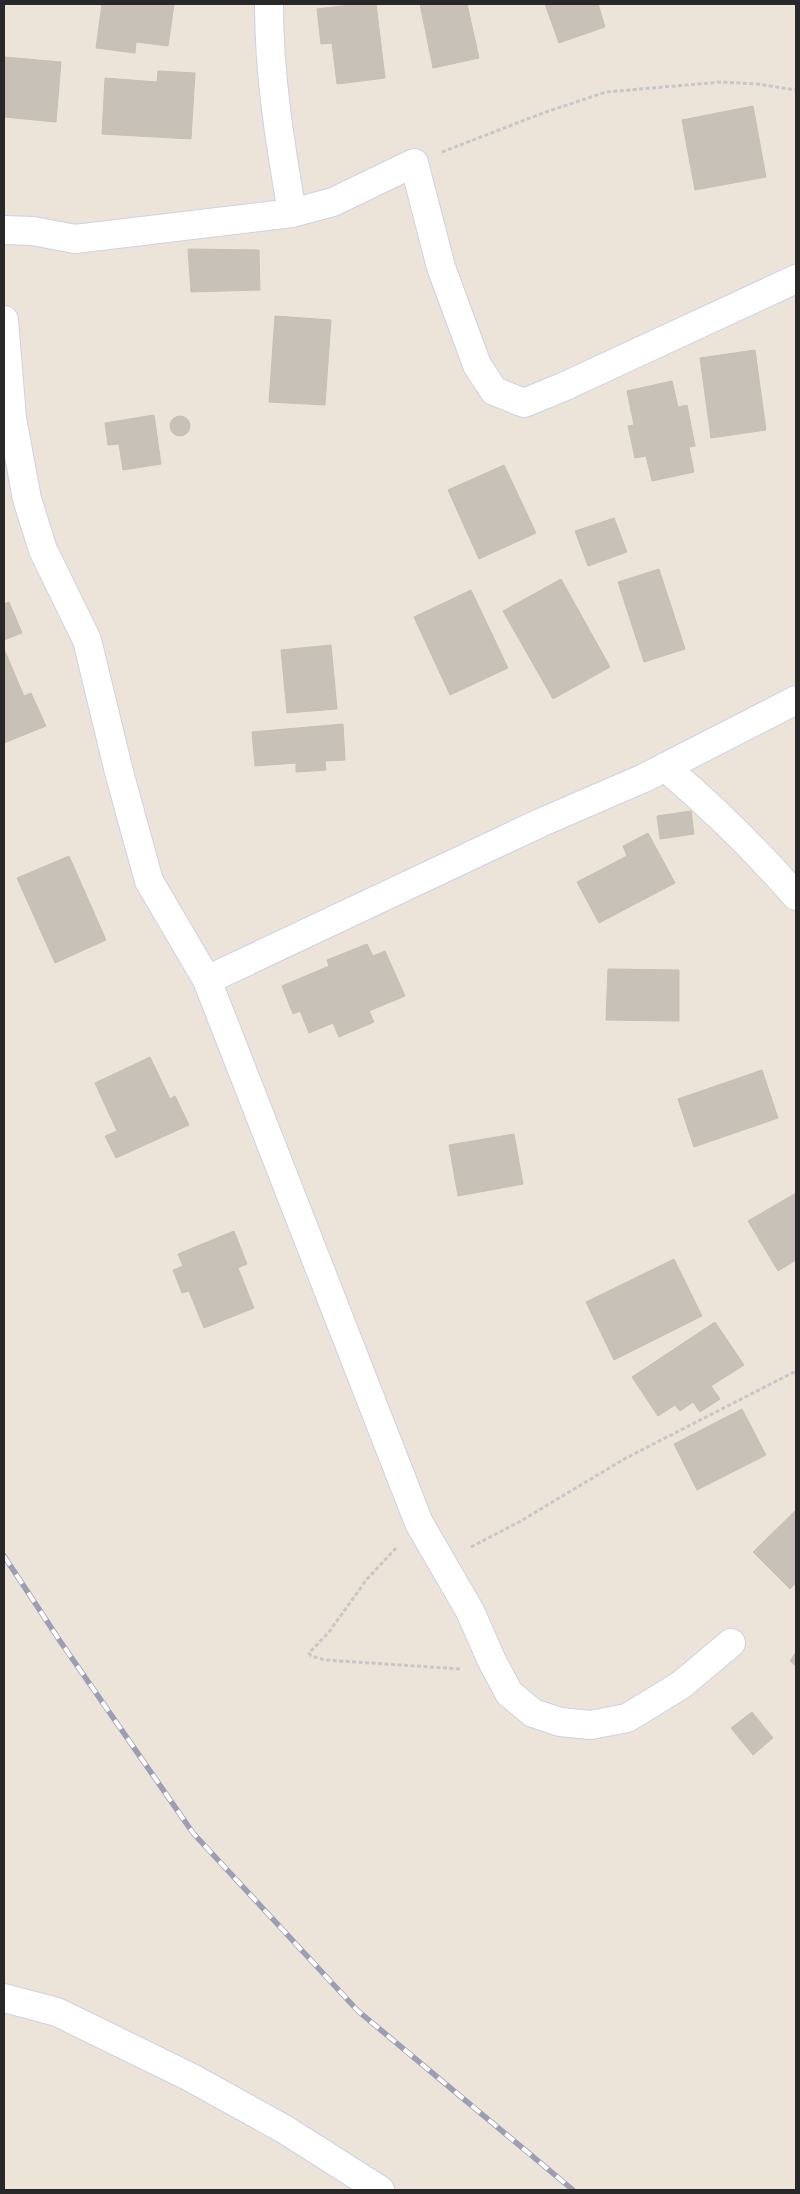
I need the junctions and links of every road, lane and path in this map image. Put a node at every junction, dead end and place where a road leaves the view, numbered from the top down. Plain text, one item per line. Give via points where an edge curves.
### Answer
1 (269, 4) edge
2 (796, 90) edge
3 (414, 163) junction
4 (292, 213) junction
5 (4, 230) edge
6 (796, 279) edge
7 (4, 320) edge
8 (796, 700) edge
9 (665, 767) junction
10 (796, 896) edge
11 (207, 980) junction
12 (796, 1371) edge
13 (419, 1523) junction
14 (441, 1562) junction
15 (730, 1643) dead end
16 (500, 1678) junction
17 (4, 1998) edge
18 (380, 2190) edge

1 - 4 street via 274,104
2 - 3 path via 721,82 606,92
3 - 4 street via 333,202
3 - 6 street via 441,267 477,365 494,391 524,402
4 - 5 street via 75,239 33,231
7 - 11 street via 12,418 27,499 43,550 87,640 149,881
8 - 9 street
9 - 10 street via 697,794
9 - 11 street
11 - 13 street
12 - 14 path via 626,1458 519,1522
13 - 14 street
13 - 16 path via 368,1579 309,1653 325,1660 457,1669
14 - 16 street via 470,1611
15 - 16 street via 682,1685 627,1718 591,1725 560,1722 533,1713 509,1693
17 - 18 street via 57,2012 190,2077 284,2129

